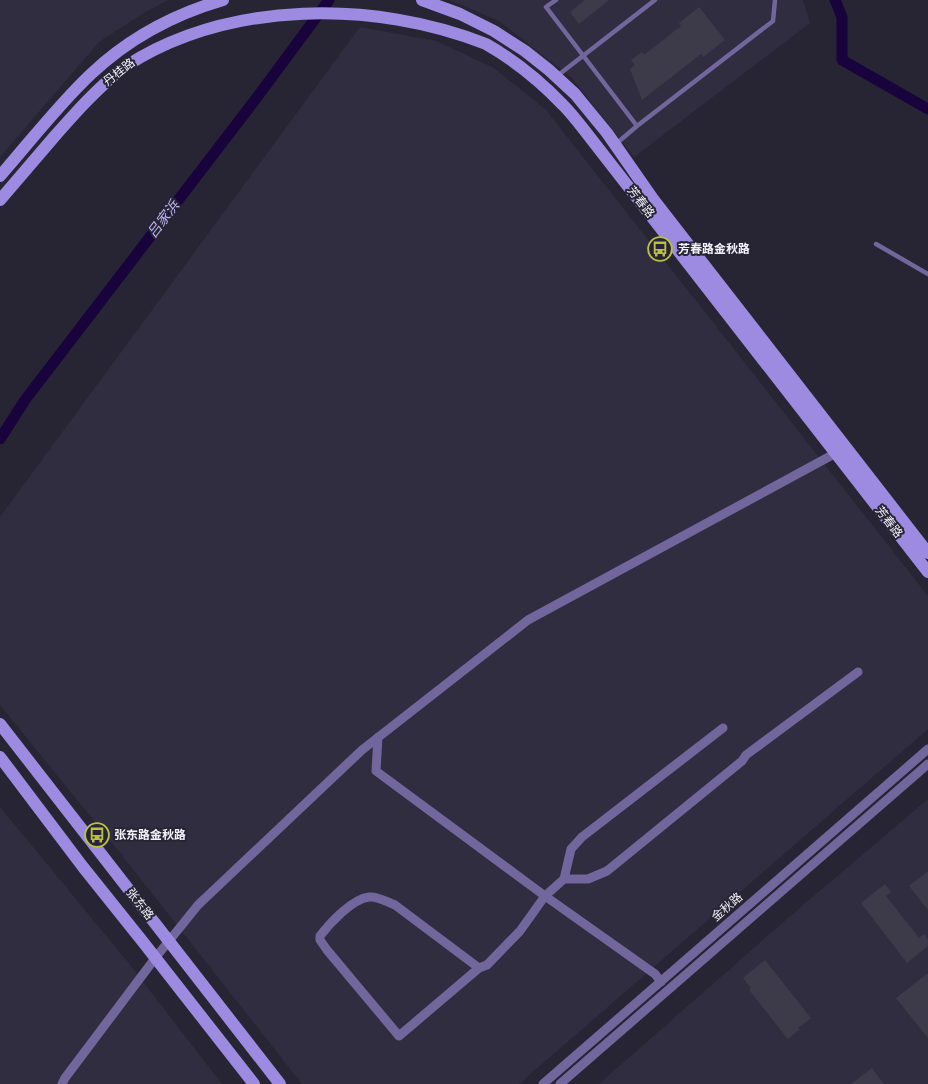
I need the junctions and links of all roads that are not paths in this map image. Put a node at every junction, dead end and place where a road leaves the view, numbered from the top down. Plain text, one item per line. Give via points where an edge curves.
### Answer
1 (223, 0) edge
2 (422, 0) edge
3 (556, 0) edge
4 (655, 0) edge
5 (774, 0) edge
6 (306, 2) dead end
7 (340, 2) dead end
8 (201, 3) edge
9 (583, 56) junction
10 (556, 76) junction
11 (637, 126) junction
12 (615, 144) junction
13 (0, 176) edge
14 (0, 200) edge
15 (876, 244) dead end
16 (928, 274) edge
17 (836, 453) junction
18 (928, 553) edge
19 (928, 572) edge
20 (858, 672) dead end
21 (0, 724) edge
22 (723, 728) dead end
23 (378, 737) junction
24 (928, 749) edge
25 (0, 757) edge
26 (928, 764) edge
27 (564, 878) junction
28 (545, 896) junction
29 (169, 940) junction
30 (156, 957) junction
31 (479, 968) junction
32 (661, 982) junction
33 (62, 1084) edge
34 (254, 1084) edge
35 (280, 1084) edge
36 (543, 1084) edge
37 (560, 1084) edge

1 - 8 street, 丹桂路
2 - 10 street, 芳春路 via 494,31
3 - 9 lane via 546,8
4 - 9 lane
5 - 11 lane via 773,21
6 - 14 street, 丹桂路 via 278,4 208,21 151,48 103,84 80,107
7 - 17 street, 芳春路 via 382,7 454,28 486,44 539,82 585,131
8 - 13 street, 丹桂路 via 143,35 92,73
9 - 10 lane
9 - 11 lane
10 - 12 street, 芳春路 via 575,94
11 - 12 lane
12 - 18 street, 芳春路 via 653,198
15 - 16 lane
17 - 19 street, 芳春路
17 - 23 street via 528,620
20 - 27 street via 746,755 607,871 588,879
21 - 29 street, 张东路
22 - 27 street via 582,837 571,849
23 - 28 street via 376,771
23 - 29 street via 198,905
24 - 32 street, 金秋路
25 - 30 street, 张东路
26 - 37 street, 金秋路
27 - 28 street
28 - 31 street via 520,931 487,965
28 - 32 street via 655,974
29 - 30 street
29 - 35 street, 张东路
30 - 33 street
30 - 34 street, 张东路
31 - 31 street via 399,1036 327,950 320,936 346,908 368,897 379,898 395,905
32 - 36 street, 金秋路

